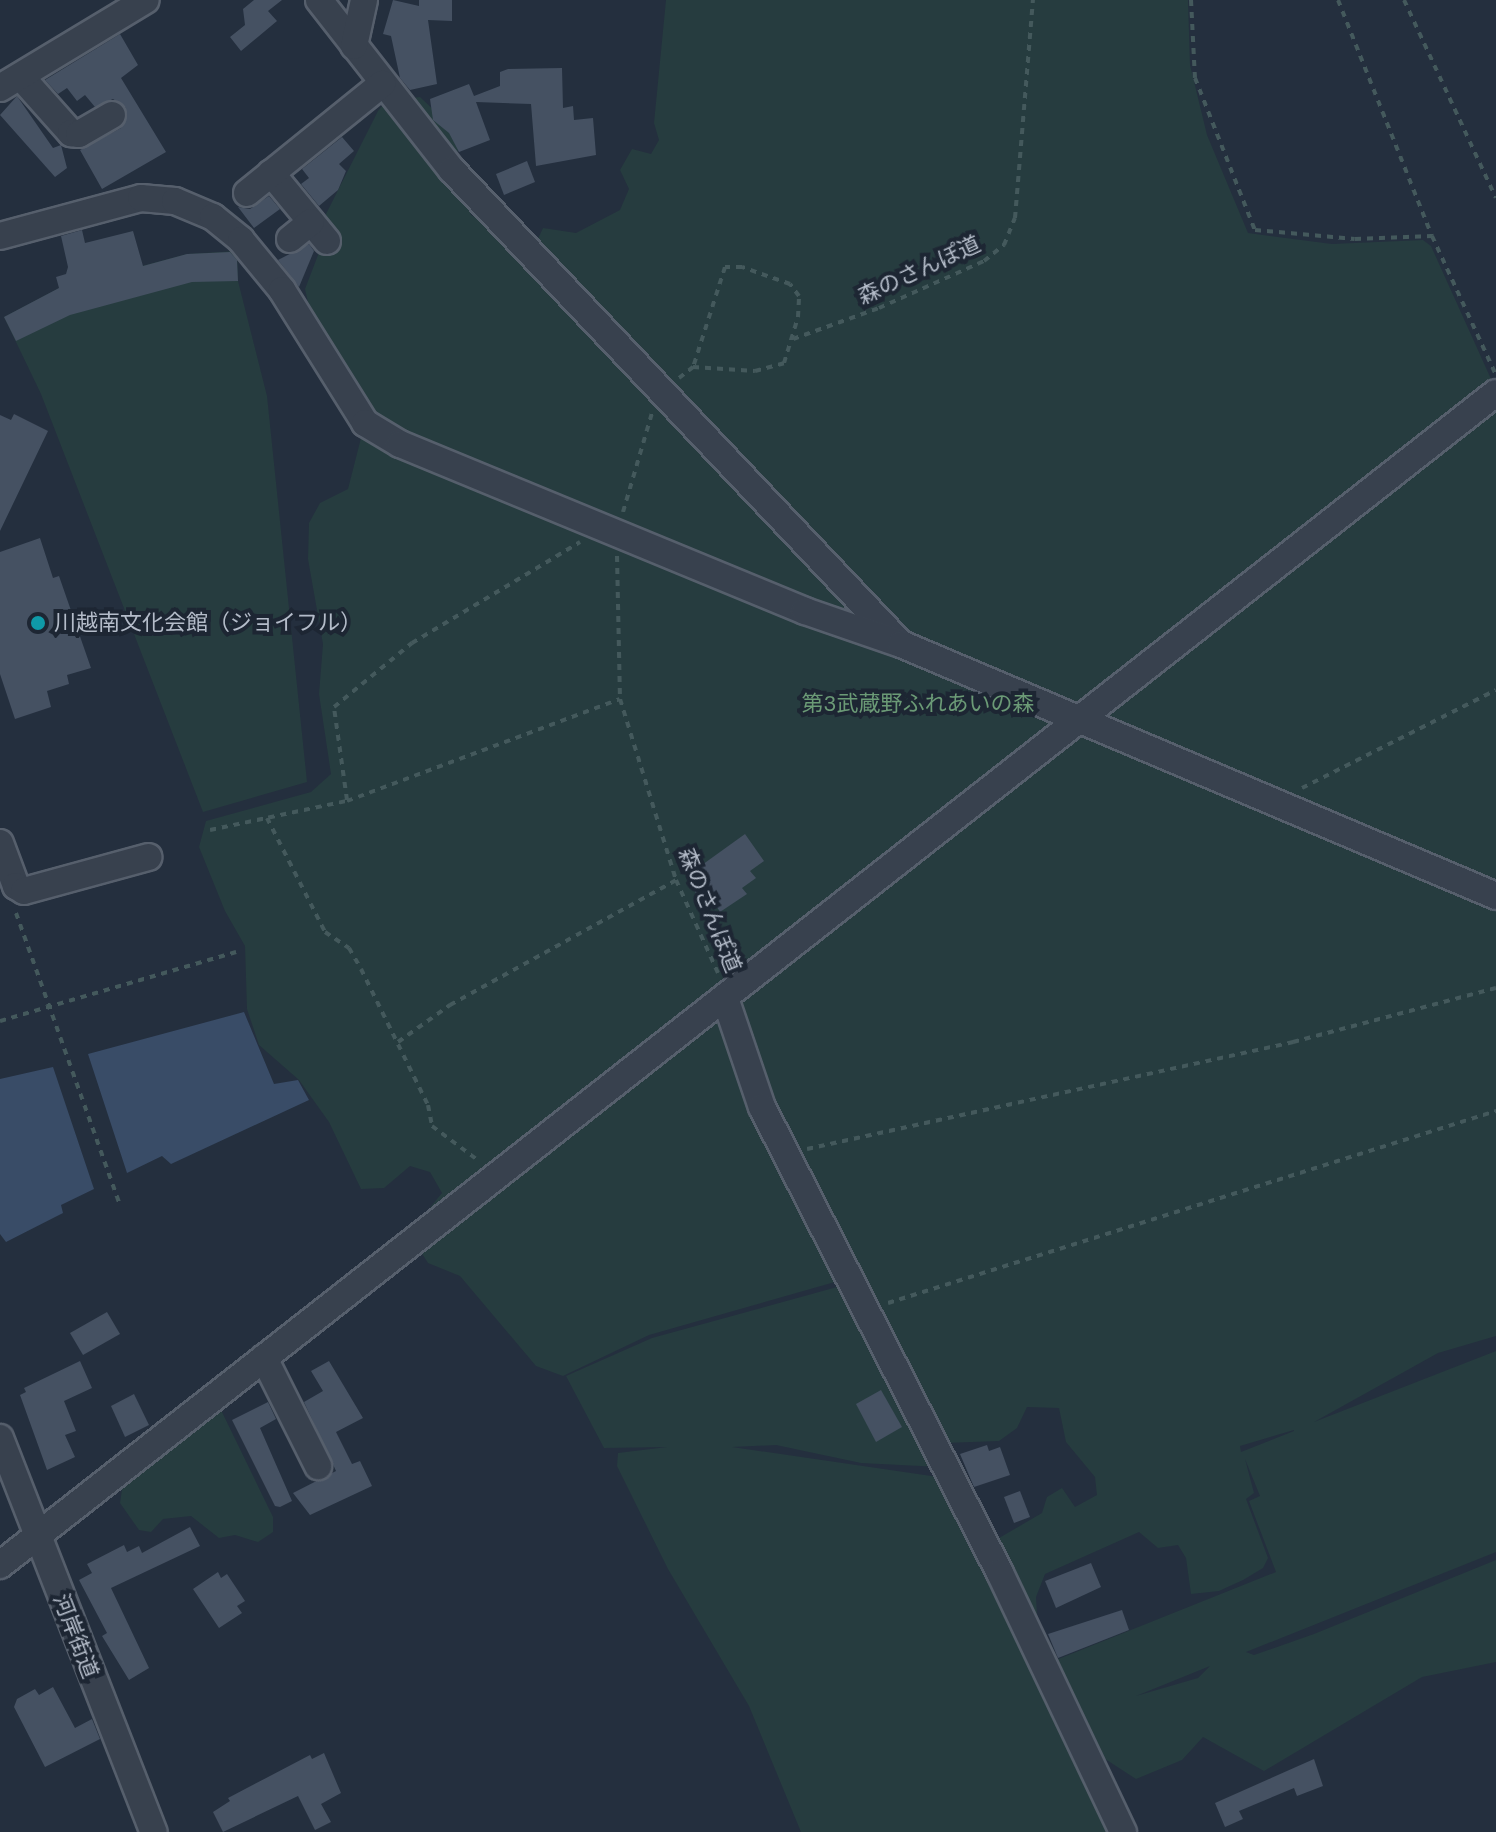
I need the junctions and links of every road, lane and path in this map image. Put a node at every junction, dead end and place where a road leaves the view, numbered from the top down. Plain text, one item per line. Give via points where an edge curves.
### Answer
1 (146, 0) edge
2 (319, 0) edge
3 (364, 0) edge
4 (1033, 0) edge
5 (1191, 0) edge
6 (1338, 0) edge
7 (1404, 0) edge
8 (354, 46) junction
9 (11, 83) edge
10 (382, 84) junction
11 (112, 115) dead end
12 (271, 173) junction
13 (247, 193) dead end
14 (1496, 198) edge
15 (0, 236) edge
16 (1432, 236) junction
17 (290, 239) dead end
18 (793, 339) junction
19 (693, 367) junction
20 (1496, 375) edge
21 (663, 389) junction
22 (1496, 393) edge
23 (612, 529) junction
24 (901, 644) junction
25 (1496, 690) edge
26 (620, 699) junction
27 (1081, 721) junction
28 (347, 801) junction
29 (1276, 803) junction
30 (267, 818) junction
31 (210, 830) dead end
32 (0, 843) edge
33 (148, 857) dead end
34 (676, 880) junction
35 (1496, 896) edge
36 (12, 903) dead end
37 (236, 952) dead end
38 (1496, 988) edge
39 (726, 996) junction
40 (50, 1007) junction
41 (0, 1021) edge
42 (397, 1042) junction
43 (1496, 1111) edge
44 (785, 1154) junction
45 (491, 1180) junction
46 (119, 1202) dead end
47 (866, 1310) junction
48 (264, 1358) junction
49 (0, 1438) edge
50 (318, 1466) dead end
51 (37, 1536) junction
52 (0, 1565) edge
53 (154, 1832) edge
54 (1123, 1832) edge

1 - 9 street
2 - 8 street
3 - 8 street
4 - 18 path, 森のさんぽ道 via 1015,218 1004,245 984,261 879,308
5 - 16 path via 1195,78 1255,230 1355,239
6 - 16 path
7 - 14 path
8 - 10 street
9 - 11 street via 71,133 79,134
10 - 12 street
10 - 21 street via 452,170
12 - 13 street
12 - 17 street via 319,232
15 - 23 street via 141,198 175,201 213,217 255,254 282,290 365,423 400,444
16 - 20 path
18 - 19 path via 784,363 773,368
18 - 19 path via 799,296 790,284 742,267 725,267
19 - 21 path
21 - 23 path, 森のさんぽ道
21 - 24 street
22 - 27 street
23 - 24 street via 805,611
23 - 26 path, 森のさんぽ道
23 - 28 path via 471,604 334,707
24 - 27 street
25 - 29 path
26 - 28 path
26 - 34 path, 森のさんぽ道
27 - 29 street
27 - 39 street
28 - 30 path
29 - 35 street
30 - 31 path
30 - 42 path via 325,932 349,948
32 - 33 street via 16,886 24,891
34 - 39 path, 森のさんぽ道
34 - 42 path via 450,1005
36 - 40 path
37 - 40 path
38 - 44 path via 1293,1042
39 - 44 street via 762,1107
39 - 45 street
40 - 41 path
40 - 46 path
42 - 45 path via 432,1126 478,1160
43 - 47 path
44 - 47 street
45 - 48 street
47 - 54 street
48 - 50 street
48 - 51 street
49 - 51 street, 河岸街道
51 - 52 street
51 - 53 street, 河岸街道

